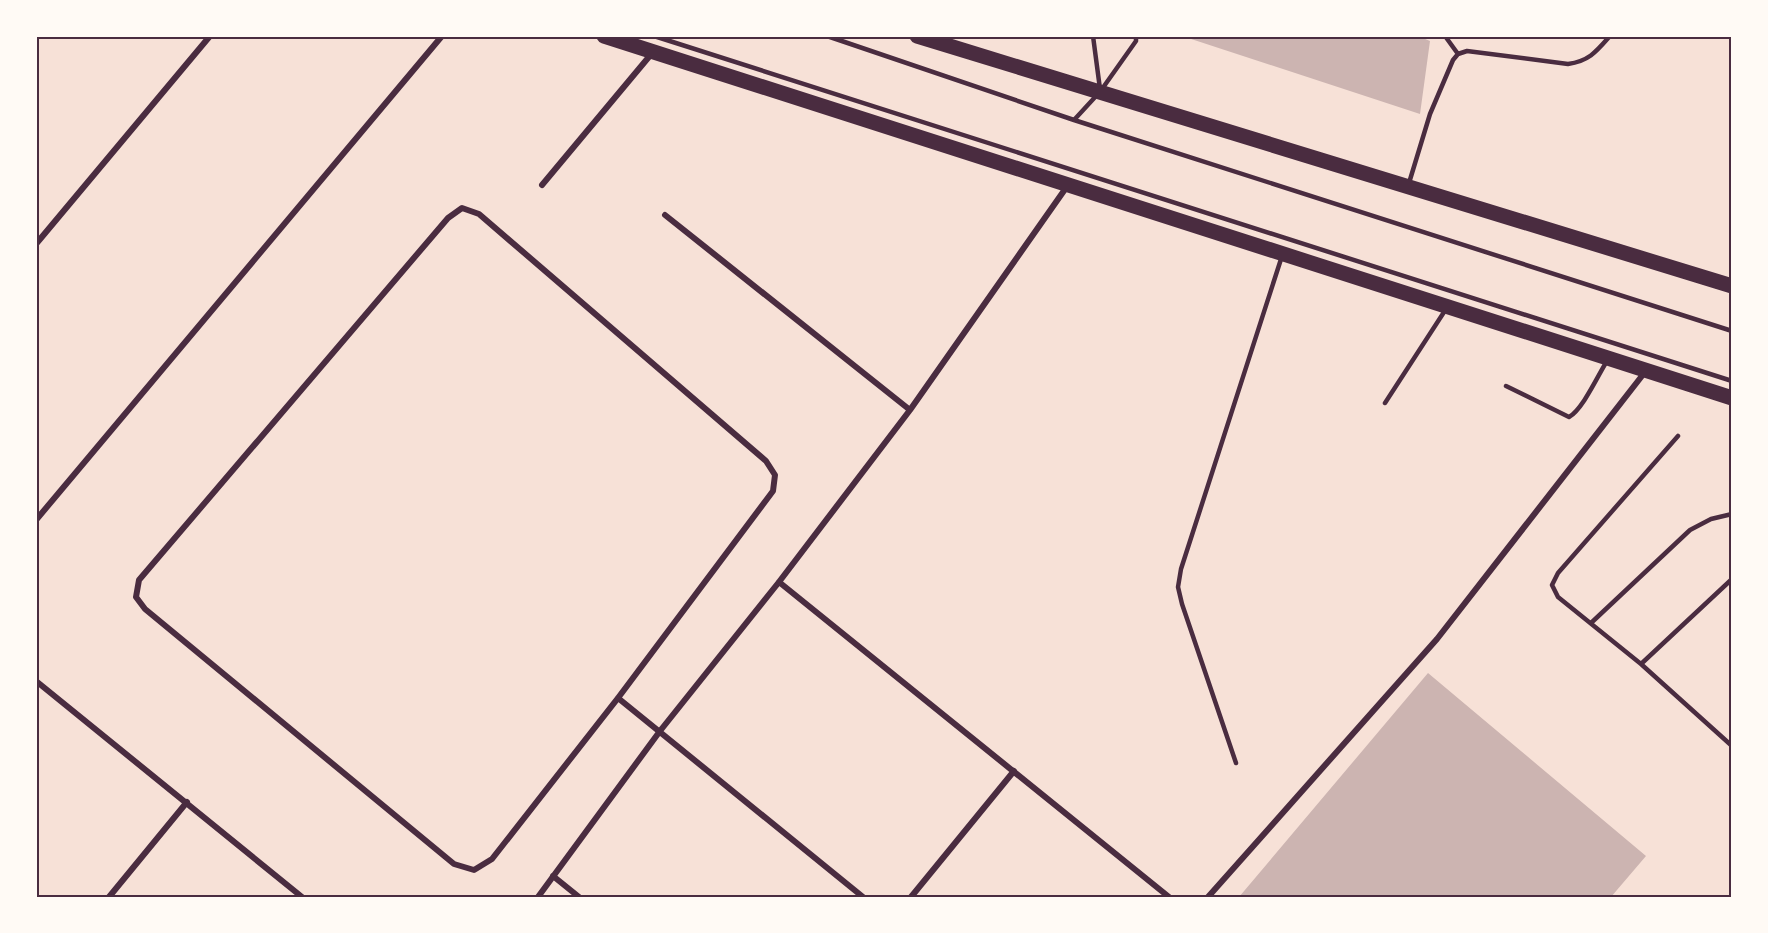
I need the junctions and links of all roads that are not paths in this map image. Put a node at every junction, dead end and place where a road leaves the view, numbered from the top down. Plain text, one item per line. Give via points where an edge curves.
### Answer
1 (210, 36) edge
2 (442, 36) edge
3 (604, 36) edge
4 (827, 36) edge
5 (917, 36) edge
6 (1093, 36) edge
7 (1136, 36) edge
8 (1444, 36) edge
9 (1610, 36) edge
10 (654, 44) edge
11 (1458, 54) junction
12 (1100, 92) junction
13 (1074, 120) junction
14 (1068, 184) junction
15 (542, 185) dead end
16 (1408, 187) junction
17 (665, 214) dead end
18 (36, 244) edge
19 (1283, 254) junction
20 (1732, 286) edge
21 (1448, 306) junction
22 (1732, 331) edge
23 (1608, 358) junction
24 (1647, 370) junction
25 (1732, 381) edge
26 (1506, 386) dead end
27 (1732, 398) edge
28 (1385, 403) dead end
29 (910, 410) junction
30 (1678, 436) dead end
31 (1732, 514) edge
32 (36, 520) edge
33 (1732, 579) edge
34 (779, 582) junction
35 (1591, 623) junction
36 (1641, 663) junction
37 (36, 681) edge
38 (618, 698) junction
39 (660, 731) junction
40 (1732, 746) edge
41 (1236, 763) dead end
42 (1014, 771) junction
43 (187, 802) junction
44 (553, 876) junction
45 (109, 897) edge
46 (303, 897) edge
47 (538, 897) edge
48 (579, 897) edge
49 (863, 897) edge
50 (912, 897) edge
51 (1169, 897) edge
52 (1208, 897) edge

1 - 18 street
2 - 32 street
3 - 10 main road
4 - 13 lane
5 - 12 main road
6 - 12 lane
7 - 12 lane
8 - 11 lane
9 - 11 lane via 1582,62 1568,64 1467,51
10 - 14 main road
10 - 15 street
10 - 25 lane
11 - 16 lane via 1430,114
12 - 13 lane
12 - 16 main road
13 - 22 lane
14 - 19 main road
14 - 29 street
16 - 20 main road
17 - 29 street
19 - 21 main road
19 - 41 lane via 1178,587
21 - 23 main road
21 - 28 lane
23 - 24 main road
23 - 26 lane via 1569,417
24 - 27 main road
24 - 52 street via 1437,639
29 - 34 street
30 - 35 lane via 1558,573 1552,585 1558,597
31 - 35 lane via 1690,530
33 - 36 lane
34 - 39 street
34 - 42 street
35 - 36 lane
36 - 40 lane
37 - 43 street
38 - 38 street via 772,491 776,475 766,461 479,214 462,208 440,227 139,580 136,597 145,609 454,864 474,870 492,859
38 - 39 street
39 - 44 street
39 - 49 street
42 - 50 street
42 - 51 street
43 - 45 street
43 - 46 street
44 - 47 street
44 - 48 street

